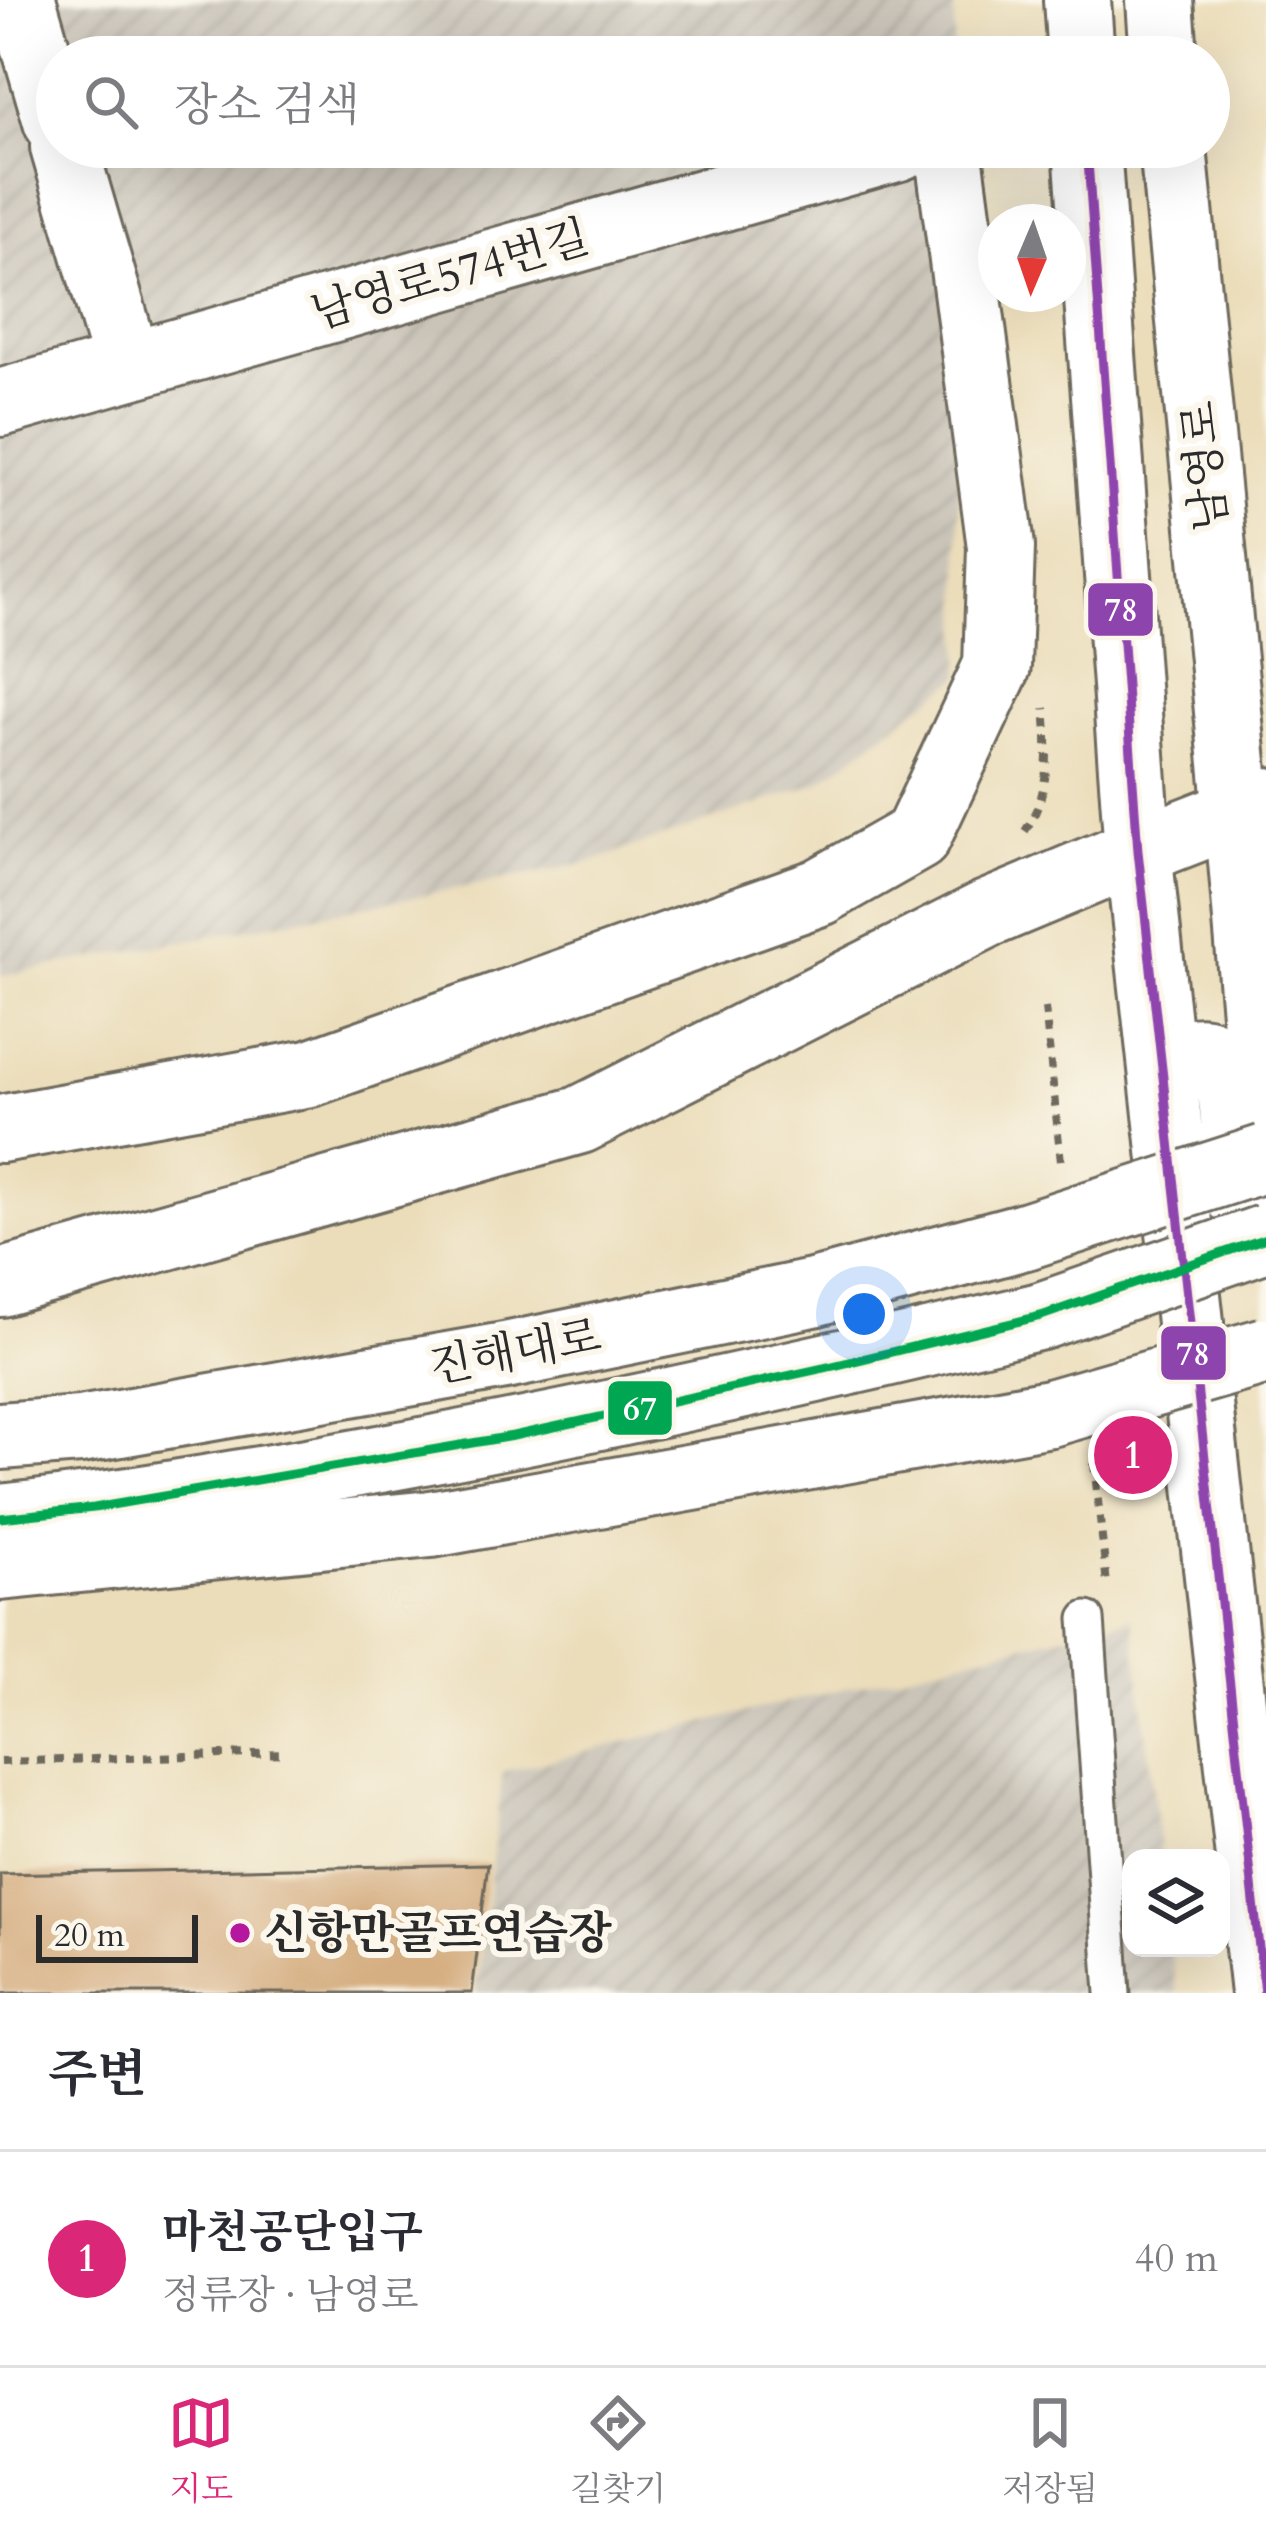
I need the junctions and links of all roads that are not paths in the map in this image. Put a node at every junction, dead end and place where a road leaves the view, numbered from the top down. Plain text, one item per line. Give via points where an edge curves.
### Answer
1 (22, 0) edge
2 (1077, 0) edge
3 (1160, 0) edge
4 (1080, 36) edge
5 (1163, 36) edge
6 (36, 49) edge
7 (70, 168) edge
8 (825, 168) edge
9 (951, 168) edge
10 (1089, 168) edge
11 (1176, 168) edge
12 (128, 366) junction
13 (0, 403) edge
14 (1252, 807) edge
15 (1138, 851) junction
16 (1163, 1067) junction
17 (0, 1129) edge
18 (1266, 1144) edge
19 (1266, 1158) edge
20 (1266, 1211) edge
21 (1266, 1238) edge
22 (0, 1282) edge
23 (1266, 1351) edge
24 (0, 1436) edge
25 (0, 1518) edge
26 (0, 1567) edge
27 (1088, 1619) dead end
28 (1113, 1993) edge
29 (1264, 1993) edge

1 - 6 main road
2 - 4 main road
3 - 5 main road
7 - 12 main road
8 - 12 main road, 남영로574번길
9 - 17 main road via 1001,547 997,666 917,837 820,892 310,1072
10 - 15 main road, 남영로
11 - 14 main road, 남영로
12 - 13 main road, 남영로574번길
14 - 15 main road
14 - 18 main road, 남영로
15 - 16 main road, 남영로
15 - 22 main road via 987,914 580,1120
16 - 20 main road via 1184,1051 1221,1057 1236,1192
16 - 29 main road, 남영로
19 - 24 main road, 진해대로, bridge via 813,1293 505,1356 80,1430
21 - 25 main road, 진해대로, bridge via 1041,1316 833,1366 513,1436
23 - 26 main road, bridge via 1050,1413 431,1523
27 - 28 lane

